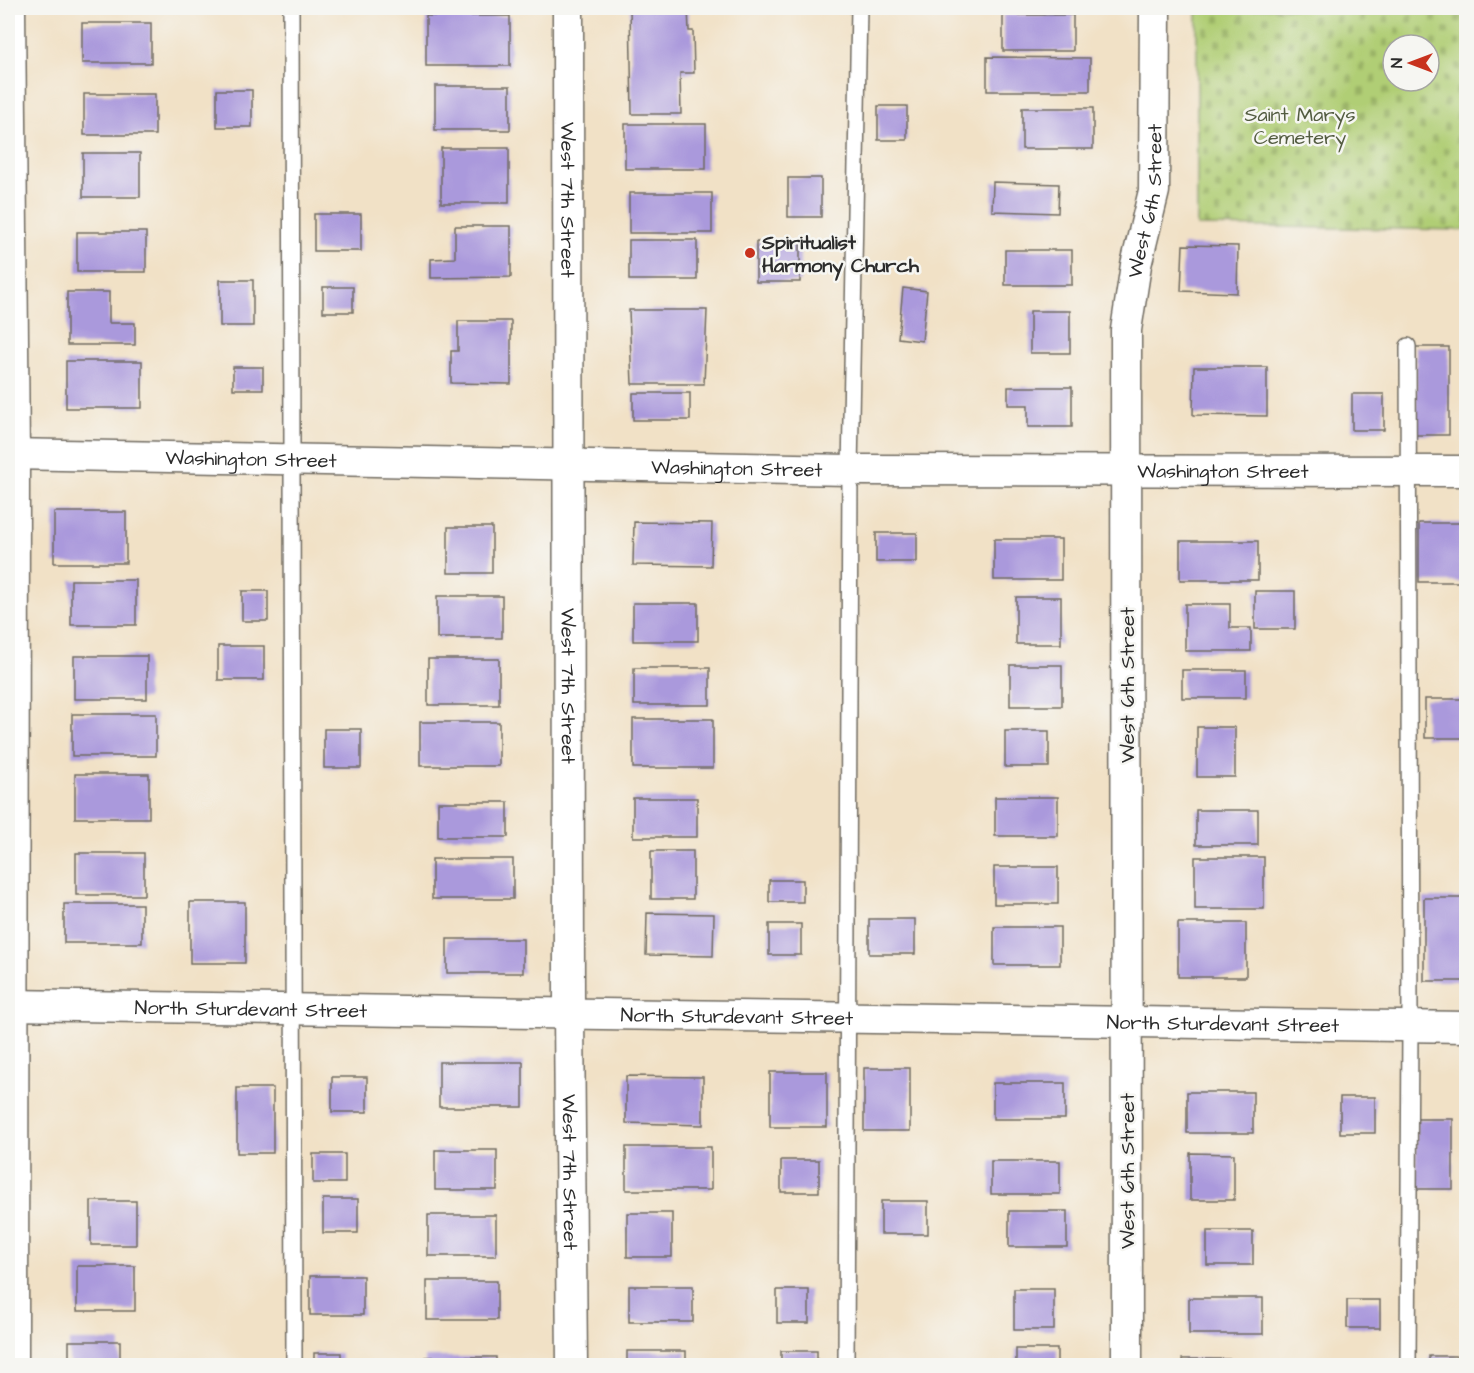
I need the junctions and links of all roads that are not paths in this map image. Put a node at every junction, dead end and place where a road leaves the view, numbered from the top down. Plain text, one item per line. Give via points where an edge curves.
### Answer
1 (10, 8) edge
2 (291, 8) edge
3 (568, 8) edge
4 (859, 8) edge
5 (1155, 8) edge
6 (1408, 346) dead end
7 (11, 454) edge
8 (293, 458) junction
9 (567, 466) junction
10 (850, 470) junction
11 (1127, 470) junction
12 (1409, 471) junction
13 (1467, 471) edge
14 (10, 1005) edge
15 (294, 1010) junction
16 (569, 1014) junction
17 (848, 1018) junction
18 (1127, 1022) junction
19 (1410, 1026) junction
20 (1467, 1027) edge
21 (13, 1365) edge
22 (294, 1365) edge
23 (572, 1365) edge
24 (846, 1365) edge
25 (1127, 1365) edge
26 (1408, 1365) edge

1 - 7 street
2 - 8 lane
3 - 9 street, West 7th Street
4 - 10 lane
5 - 11 street, West 6th Street via 1154,191 1136,265 1126,330
6 - 12 lane
7 - 8 street, Washington Street
7 - 14 street
8 - 9 street, Washington Street
8 - 15 lane
9 - 10 street, Washington Street
9 - 16 street, West 7th Street
10 - 11 street, Washington Street
10 - 17 lane
11 - 12 street, Washington Street
11 - 18 street, West 6th Street
12 - 13 street, Washington Street
12 - 19 lane
14 - 15 street, North Sturdevant Street
14 - 21 street
15 - 16 street, North Sturdevant Street
15 - 22 lane
16 - 17 street, North Sturdevant Street
16 - 23 street, West 7th Street
17 - 18 street, North Sturdevant Street
17 - 24 lane
18 - 19 street, North Sturdevant Street
18 - 25 street, West 6th Street
19 - 20 street, North Sturdevant Street
19 - 26 lane

